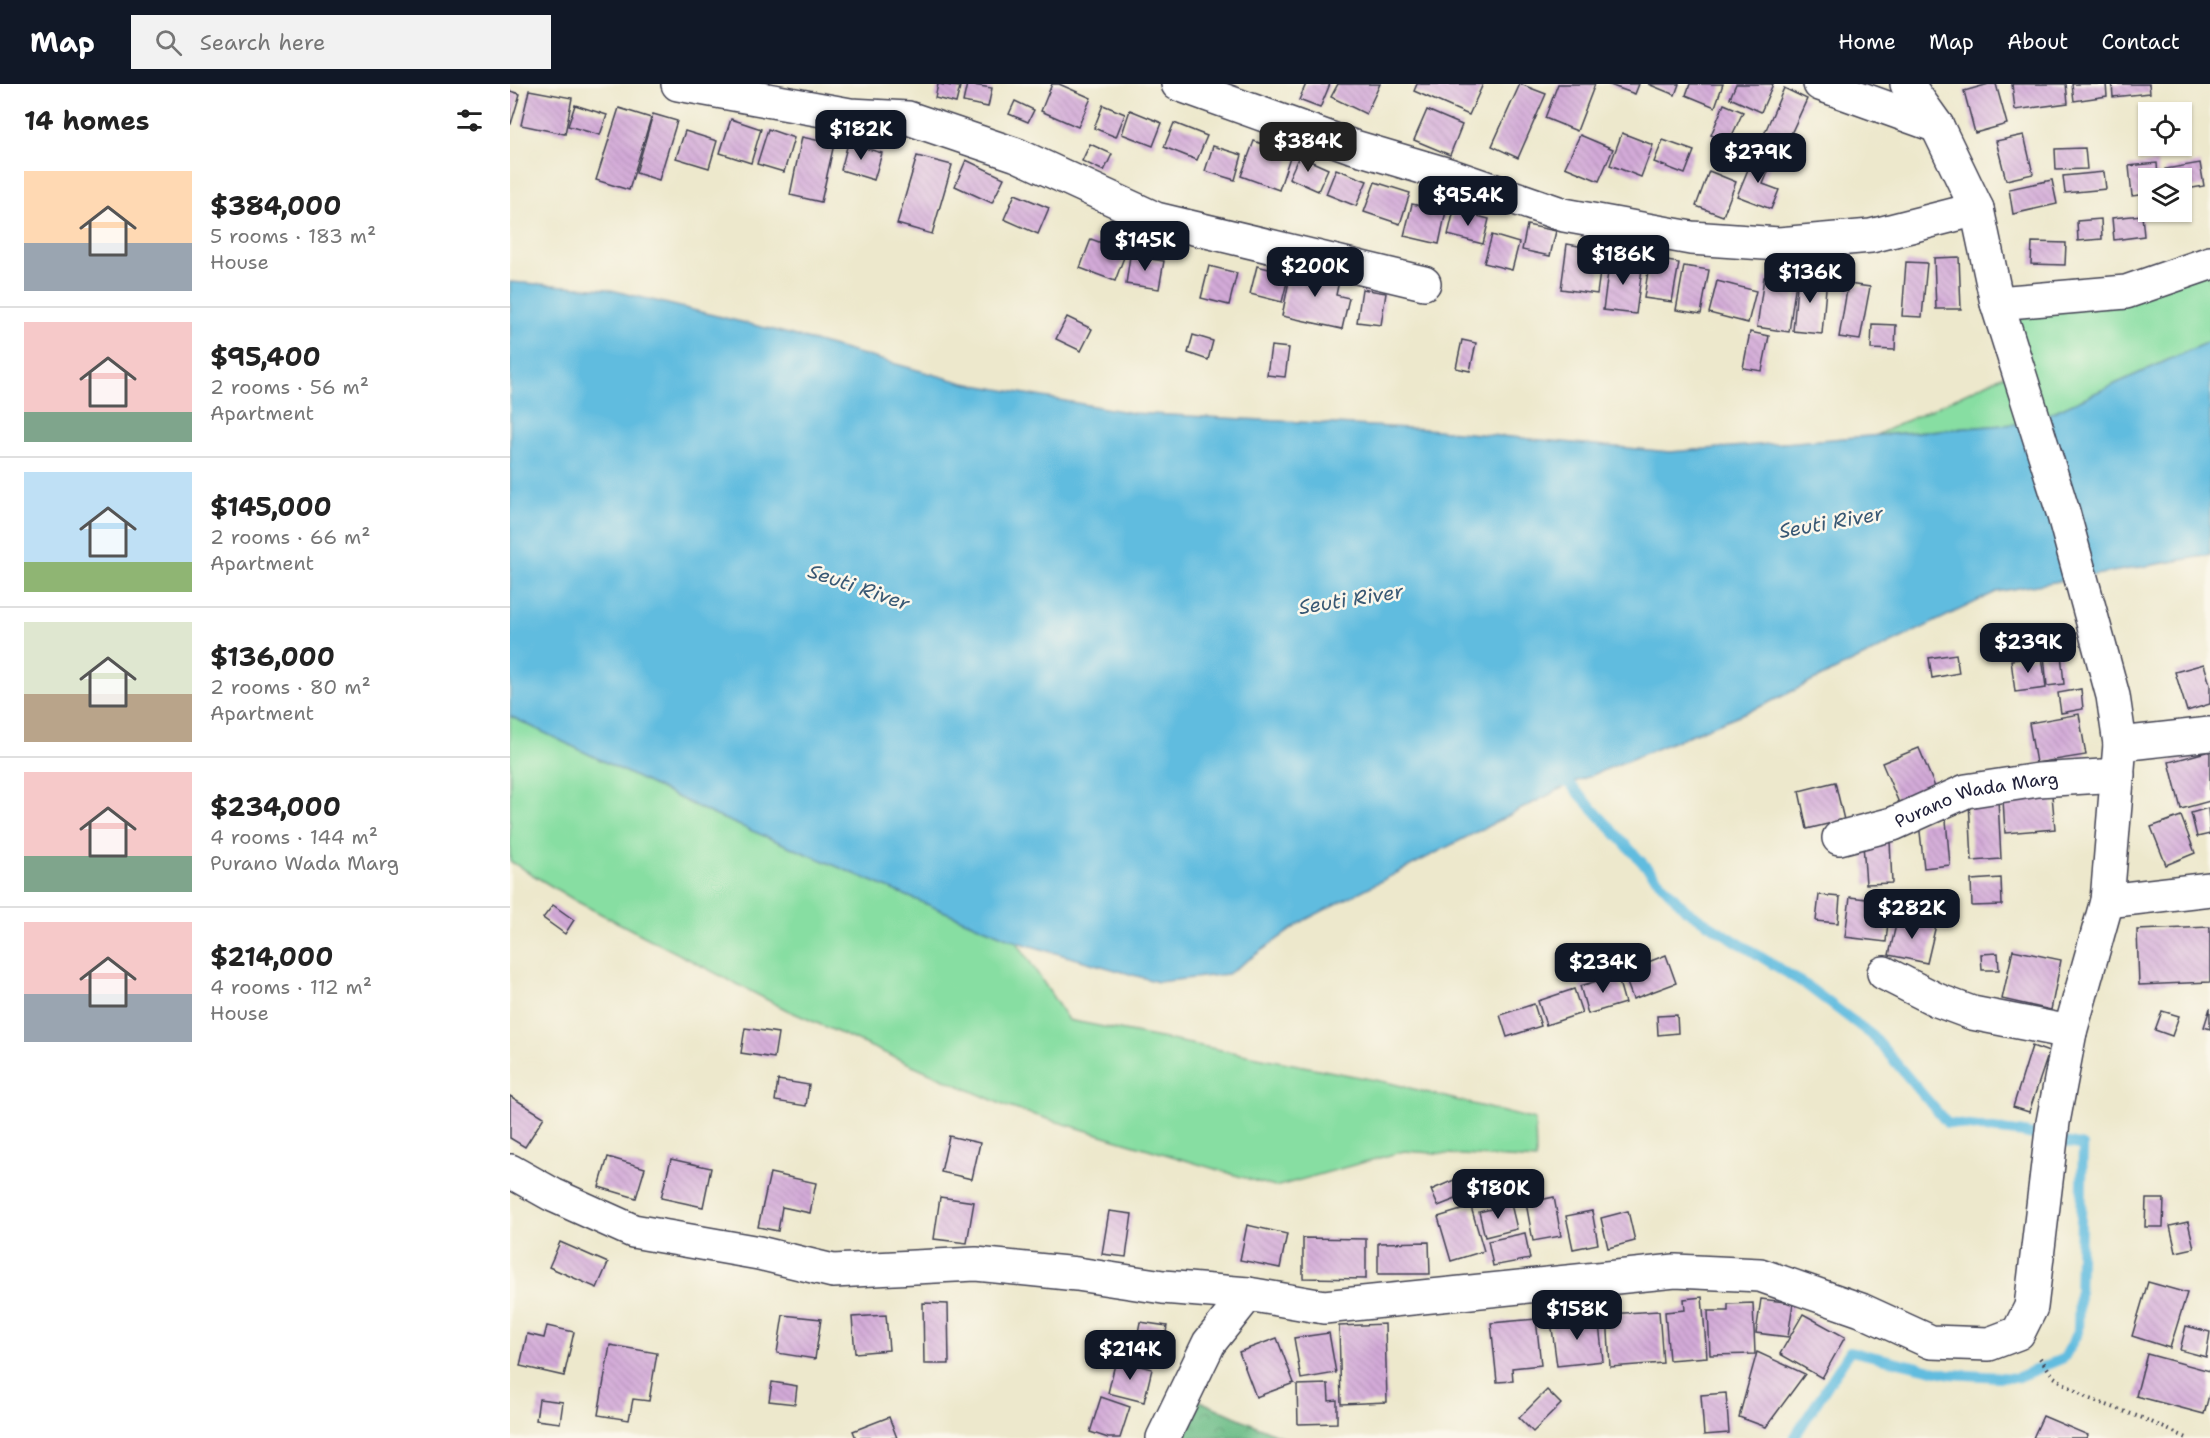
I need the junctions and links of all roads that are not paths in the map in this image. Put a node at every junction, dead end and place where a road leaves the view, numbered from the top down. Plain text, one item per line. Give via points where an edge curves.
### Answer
1 (678, 84) edge
2 (1178, 84) edge
3 (1820, 84) edge
4 (1907, 84) edge
5 (1936, 126) junction
6 (1977, 210) junction
7 (2210, 263) edge
8 (1424, 283) dead end
9 (1997, 303) junction
10 (2210, 734) edge
11 (2119, 759) junction
12 (1839, 838) dead end
13 (2210, 889) edge
14 (2107, 901) junction
15 (1884, 973) dead end
16 (2070, 1032) junction
17 (510, 1171) edge
18 (1248, 1294) junction
19 (1163, 1438) edge

1 - 8 street via 850,115 908,118 1017,155 1156,219
2 - 6 street via 1351,146 1564,215 1691,238 1779,244 1871,236
3 - 5 street
4 - 5 street
5 - 6 street
6 - 9 street
7 - 9 street via 2126,292
9 - 11 street via 2063,512 2113,696
10 - 11 street, Purano Wada Marg
11 - 12 street, Purano Wada Marg via 2038,780 1966,791 1893,824
11 - 14 street
13 - 14 street
14 - 16 street
15 - 16 street via 1972,1013
16 - 18 street via 2053,1122 2031,1307 2018,1333 1989,1344 1931,1342 1861,1310 1760,1275 1675,1271 1324,1307
17 - 18 street via 633,1231 833,1271 976,1264
18 - 19 street via 1209,1343

